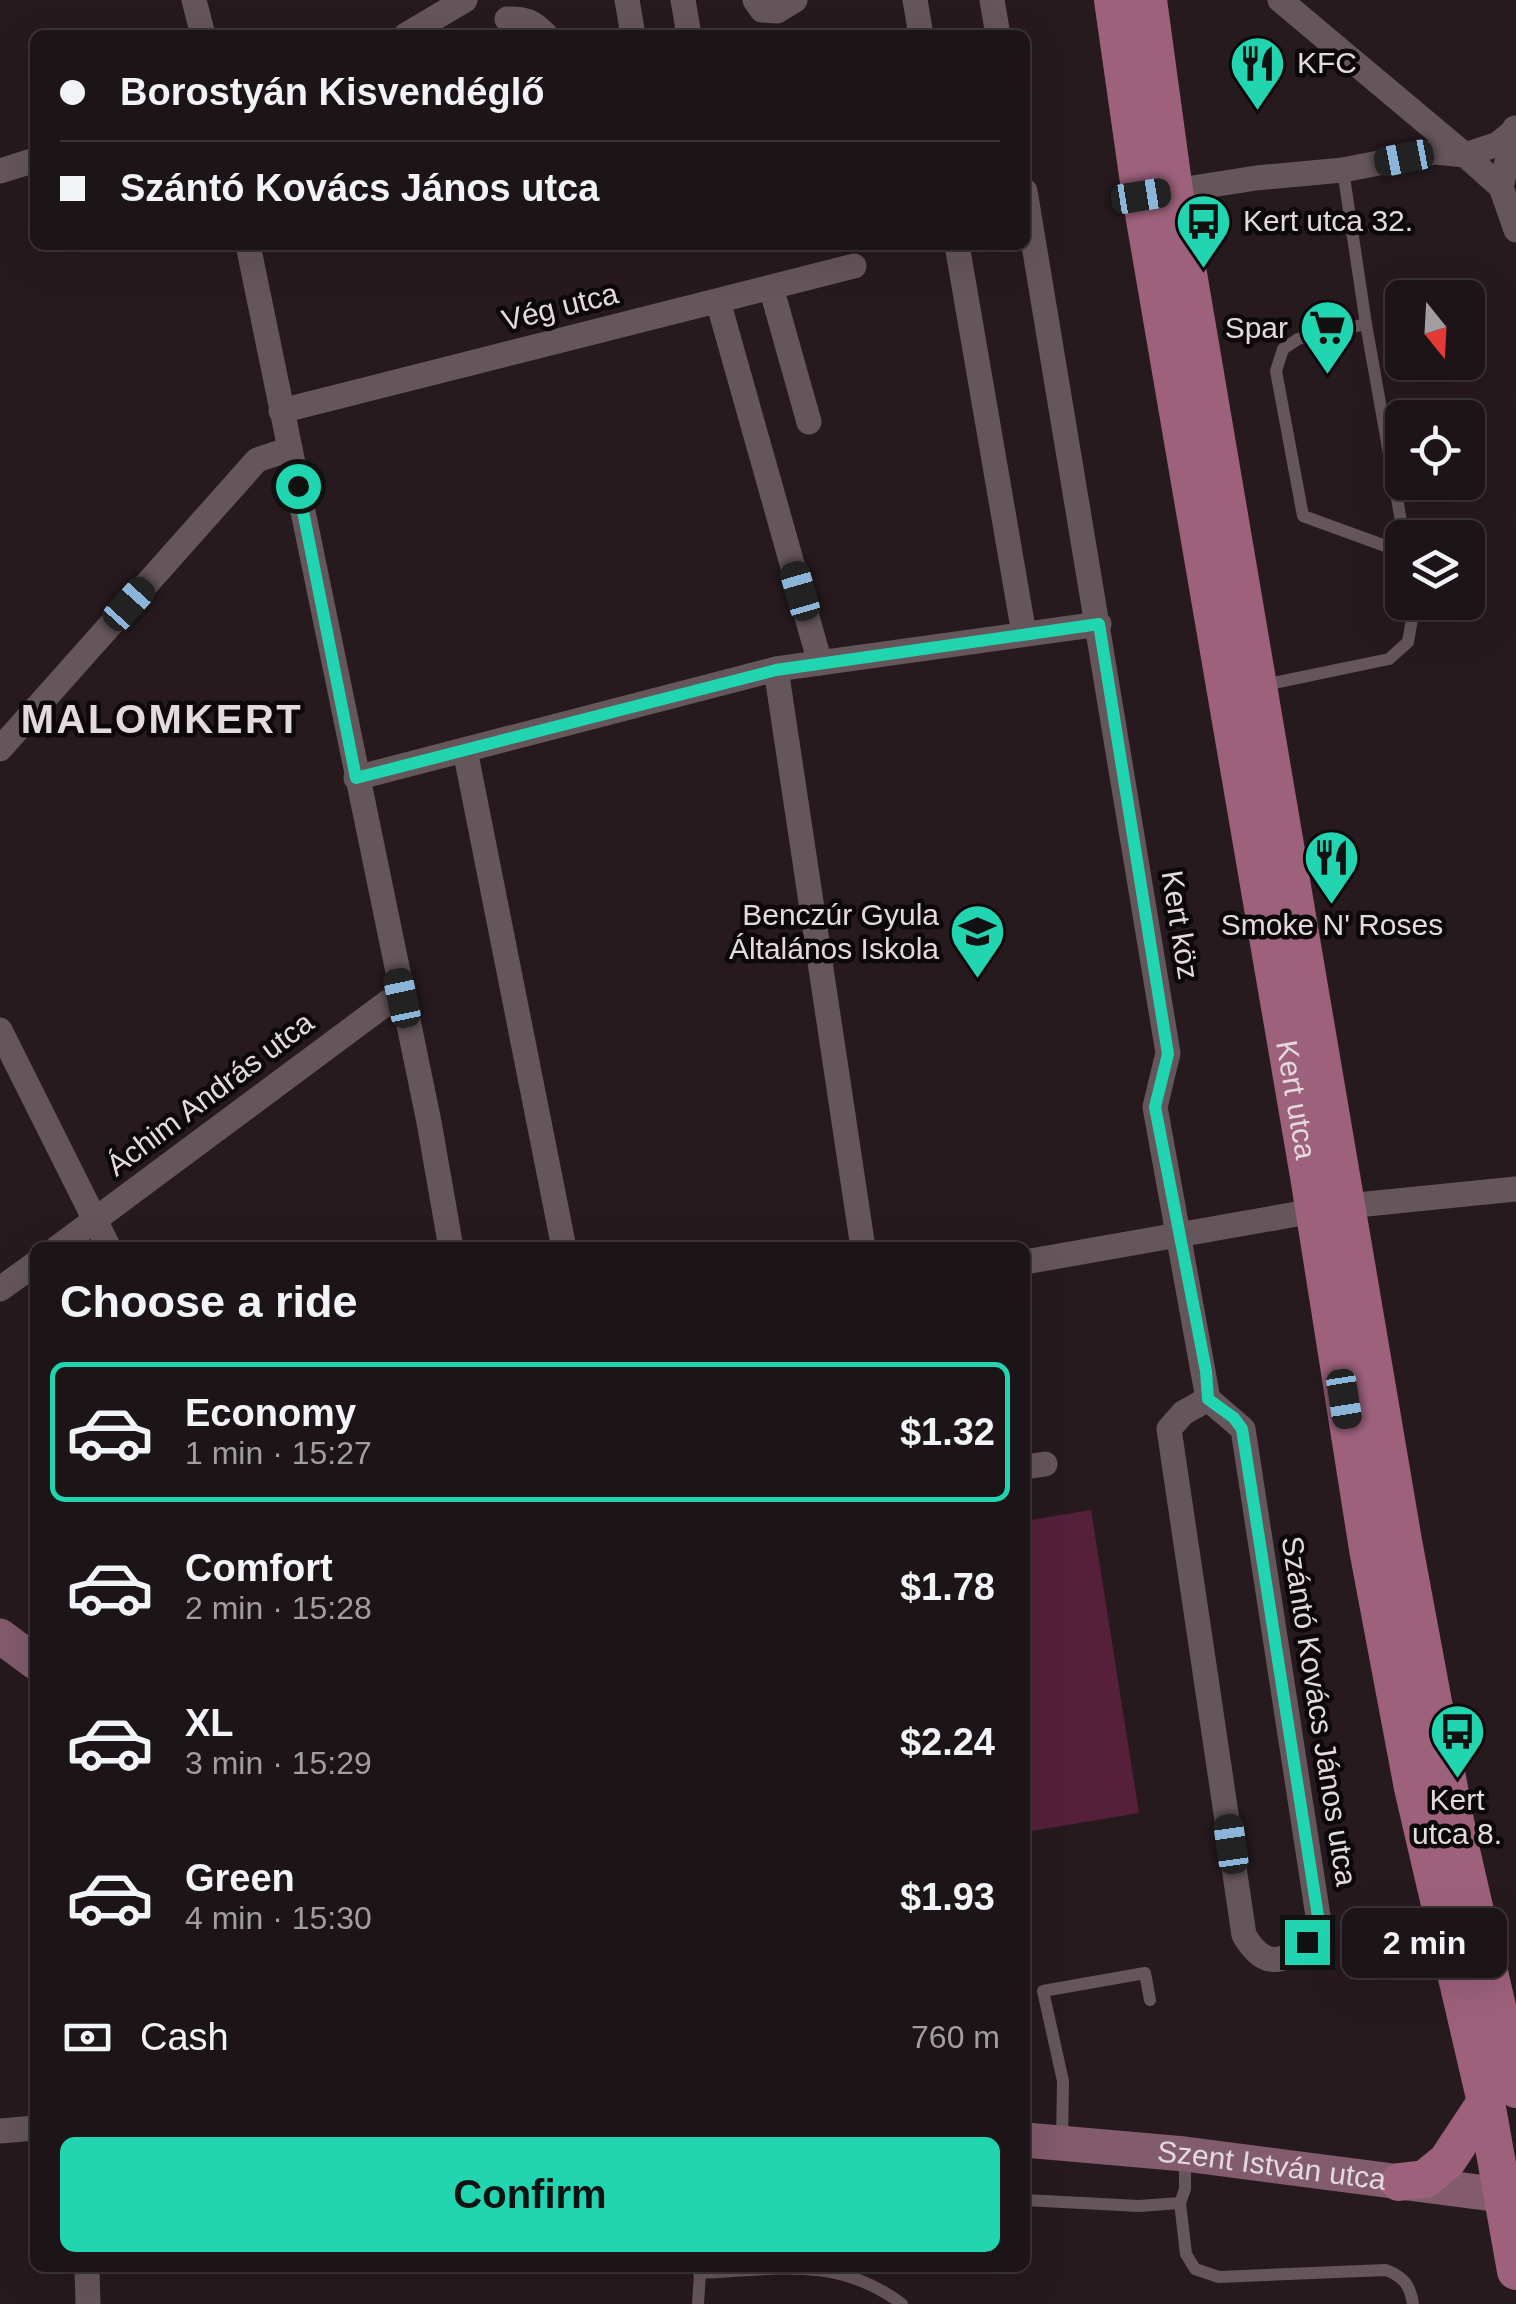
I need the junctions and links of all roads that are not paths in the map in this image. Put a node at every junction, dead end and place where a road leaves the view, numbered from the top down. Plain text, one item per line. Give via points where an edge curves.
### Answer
1 (194, 0) edge
2 (465, 0) edge
3 (627, 0) edge
4 (683, 0) edge
5 (755, 0) edge
6 (795, 0) edge
7 (915, 0) edge
8 (992, 0) edge
9 (1114, 0) edge
10 (1148, 0) edge
11 (1280, 0) edge
12 (501, 18) edge
13 (202, 30) edge
14 (417, 30) edge
15 (541, 30) edge
16 (632, 30) edge
17 (688, 30) edge
18 (920, 30) edge
19 (997, 30) edge
20 (1515, 127) edge
21 (1465, 155) junction
22 (30, 161) edge
23 (0, 170) edge
24 (1343, 170) junction
25 (1501, 187) junction
26 (1158, 193) junction
27 (1030, 220) edge
28 (1516, 230) edge
29 (249, 250) edge
30 (959, 250) edge
31 (854, 266) dead end
32 (772, 287) junction
33 (718, 301) junction
34 (1366, 324) junction
35 (281, 412) junction
36 (809, 422) dead end
37 (290, 449) junction
38 (1401, 520) edge
39 (1385, 546) edge
40 (1414, 620) edge
41 (1099, 624) junction
42 (1024, 634) junction
43 (1220, 653) junction
44 (820, 663) junction
45 (776, 670) junction
46 (1260, 686) junction
47 (0, 749) edge
48 (466, 750) junction
49 (356, 778) junction
50 (402, 998) junction
51 (1300, 1026) junction
52 (0, 1030) edge
53 (1516, 1188) edge
54 (1331, 1208) junction
55 (95, 1220) junction
56 (1178, 1235) junction
57 (66, 1242) edge
58 (106, 1242) edge
59 (450, 1242) edge
60 (563, 1242) edge
61 (862, 1242) edge
62 (1030, 1261) edge
63 (30, 1268) edge
64 (0, 1289) edge
65 (1208, 1399) junction
66 (0, 1636) edge
67 (30, 1658) edge
68 (1150, 2000) dead end
69 (1501, 2096) edge
70 (30, 2128) edge
71 (0, 2130) edge
72 (1030, 2141) edge
73 (1062, 2146) junction
74 (1185, 2154) junction
75 (1399, 2182) junction
76 (1508, 2196) edge
77 (1030, 2200) edge
78 (1180, 2204) junction
79 (1516, 2271) edge
80 (88, 2272) edge
81 (698, 2272) edge
82 (837, 2272) edge
83 (88, 2304) edge
84 (698, 2304) edge
85 (902, 2304) edge
86 (1413, 2304) edge

1 - 13 street
2 - 14 street
3 - 16 street
4 - 17 street
5 - 6 street via 762,10 777,11
7 - 18 street
8 - 19 street
9 - 26 main road, Kert utca
10 - 26 main road, Kert utca
11 - 21 street
12 - 15 street via 523,18
20 - 21 street via 1498,144
20 - 25 street
21 - 24 street via 1434,152
21 - 25 street
22 - 23 street
24 - 26 street
24 - 34 lane
25 - 28 street
26 - 43 main road, Kert utca
26 - 46 main road, Kert utca
27 - 41 street, Kert köz
29 - 35 street
30 - 42 street
31 - 32 street, Vég utca
32 - 33 street, Vég utca
32 - 36 street
33 - 35 street, Vég utca
33 - 44 street
34 - 38 lane
34 - 39 lane via 1298,339 1283,348 1276,371 1303,516
35 - 37 street
37 - 47 street via 258,460
37 - 49 street
40 - 46 lane via 1408,642 1389,658
41 - 42 street
41 - 56 street, Kert köz via 1168,1054 1155,1107
42 - 44 street
43 - 46 lane via 1236,674
43 - 51 main road, Kert utca
44 - 45 street
45 - 48 street
45 - 61 street
46 - 51 main road, Kert utca
48 - 49 street
48 - 60 street
49 - 50 street
50 - 55 street, Áchim András utca
50 - 59 street
51 - 54 main road, Kert utca
52 - 55 street
53 - 54 street
54 - 56 street
54 - 69 main road, Kert utca via 1403,1541
55 - 57 street, Áchim András utca
55 - 58 street
56 - 62 street
56 - 65 street
63 - 64 street
65 - 65 street, Szántó Kovács János utca via 1242,1429 1320,1929 1290,1957 1270,1961 1255,1954 1244,1936 1169,1429
66 - 67 main road
68 - 73 lane via 1145,1973 1044,1990 1063,2081
69 - 75 main road via 1447,2162 1425,2180
69 - 76 main road, Kert utca
70 - 71 street
72 - 73 main road, Szent István utca
73 - 74 main road, Szent István utca
74 - 75 main road, Szent István utca
74 - 78 lane
75 - 76 main road, Szent István utca
76 - 79 main road, Kert utca
77 - 78 lane
78 - 86 lane via 1186,2254 1196,2269 1219,2277 1386,2270 1410,2288
80 - 83 street
81 - 84 lane
82 - 85 lane

